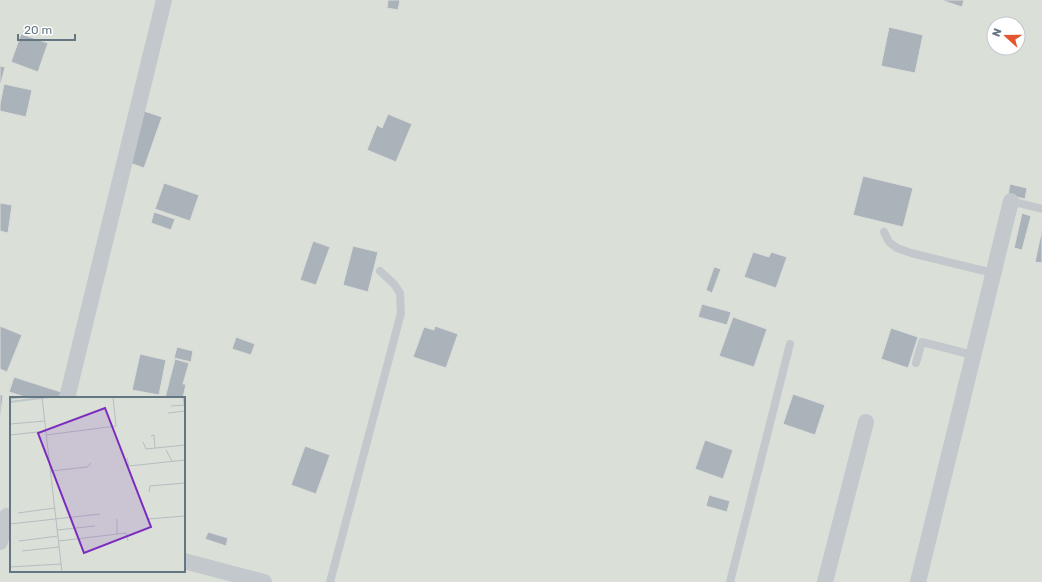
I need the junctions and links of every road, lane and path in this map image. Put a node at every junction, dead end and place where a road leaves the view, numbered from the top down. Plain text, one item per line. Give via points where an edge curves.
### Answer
1 (164, 0) edge
2 (1010, 201) joint
3 (1042, 209) edge
4 (884, 232) dead end
5 (380, 271) dead end
6 (993, 272) junction
7 (790, 344) dead end
8 (973, 355) junction
9 (916, 363) dead end
10 (67, 397) edge
11 (866, 422) dead end
12 (6, 515) edge
13 (0, 542) edge
14 (185, 561) edge
15 (264, 582) edge
16 (330, 582) edge
17 (730, 582) edge
18 (825, 582) edge
19 (918, 582) edge

1 - 10 street
2 - 3 lane
2 - 6 street
4 - 6 lane via 889,242 897,248
5 - 16 lane via 400,293 400,313
6 - 8 street
7 - 17 lane
8 - 9 lane via 922,342
8 - 19 street
11 - 18 street
12 - 13 street
14 - 15 street

